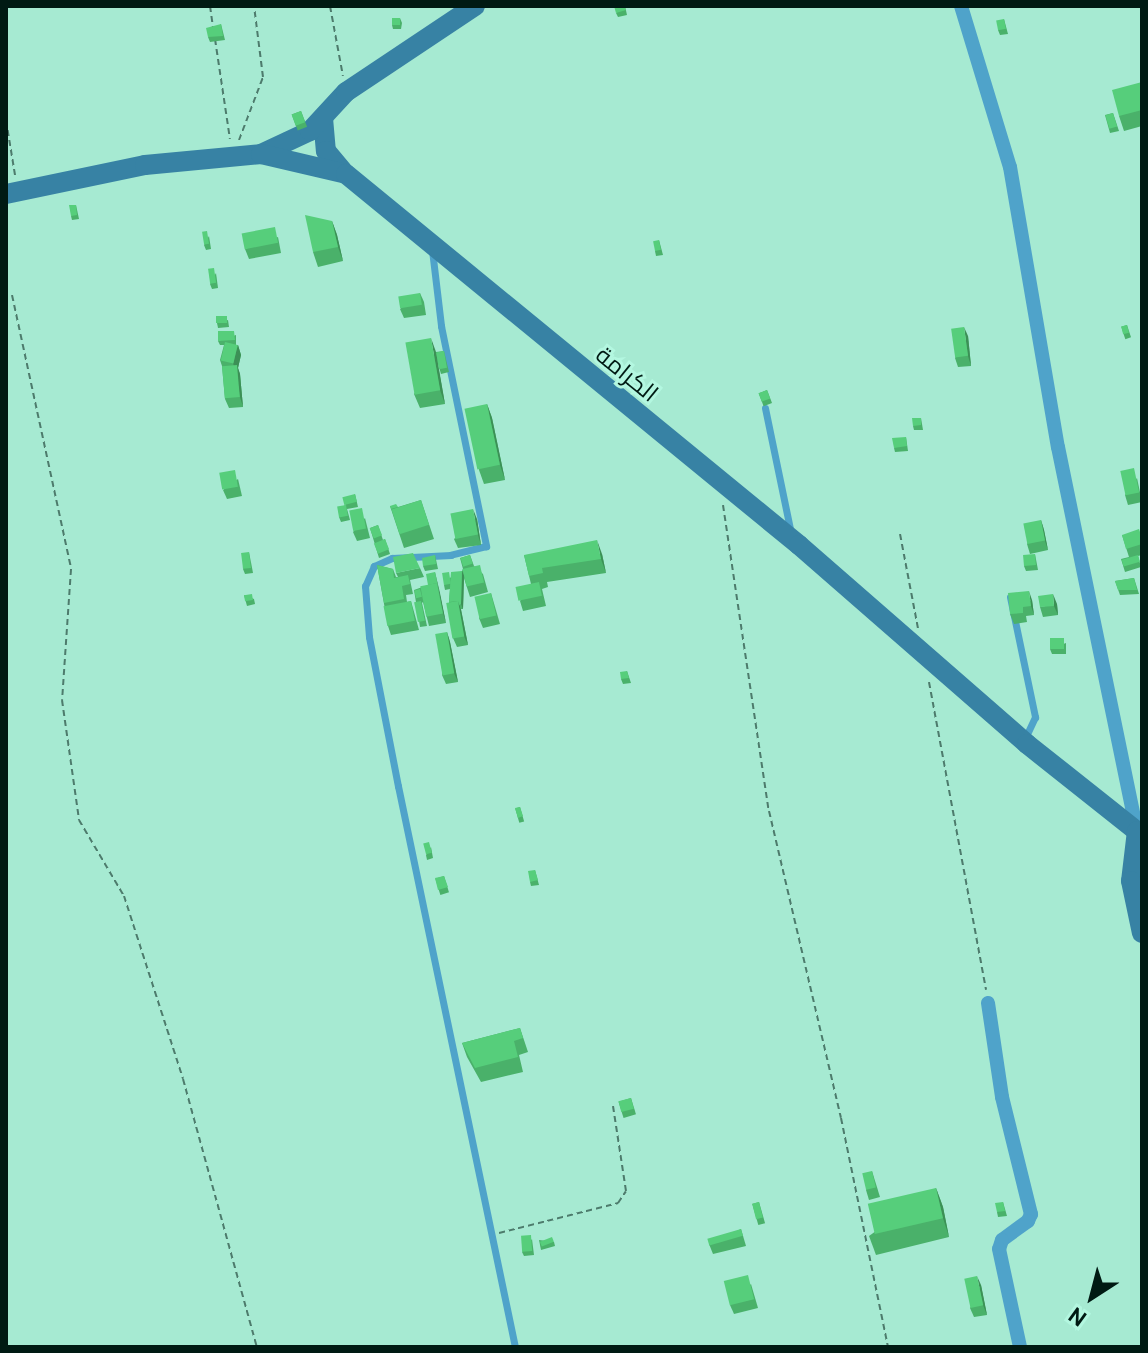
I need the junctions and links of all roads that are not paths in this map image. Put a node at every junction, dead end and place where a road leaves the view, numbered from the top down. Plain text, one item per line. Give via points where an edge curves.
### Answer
1 (475, 6) edge
2 (961, 6) edge
3 (323, 118) junction
4 (261, 154) junction
5 (346, 174) junction
6 (12, 193) edge
7 (431, 247) junction
8 (765, 408) dead end
9 (799, 545) junction
10 (1010, 597) edge
11 (1027, 744) junction
12 (1140, 833) edge
13 (1142, 854) edge
14 (1142, 933) edge
15 (988, 1003) road end
16 (515, 1347) edge
17 (1020, 1347) edge

1 - 3 main road via 346,92
2 - 12 street via 1010,167 1058,447
3 - 4 main road via 296,141
3 - 5 main road via 326,151
4 - 5 main road, الكرامة
4 - 6 main road, الكرامة via 145,165
5 - 7 main road, الكرامة
7 - 9 main road, الكرامة
7 - 16 lane via 441,326 486,546 451,555 392,558 374,566 365,586 395,771
8 - 9 lane via 786,522
9 - 11 main road, الكرامة
10 - 11 lane via 1035,717 1025,736
11 - 12 main road, الكرامة
12 - 13 main road
12 - 14 main road via 1131,881
15 - 17 street via 1002,1097 1031,1214 999,1249

